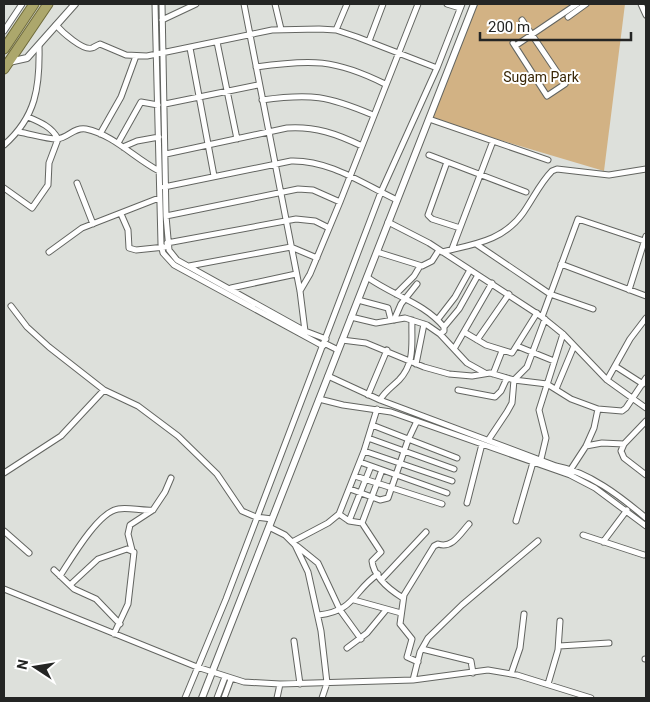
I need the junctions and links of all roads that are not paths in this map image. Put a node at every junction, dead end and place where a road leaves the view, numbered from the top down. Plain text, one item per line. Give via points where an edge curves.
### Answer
1 (22, 4) edge
2 (34, 4) edge
3 (48, 4) edge
4 (76, 4) edge
5 (155, 4) edge
6 (162, 4) edge
7 (196, 4) edge
8 (244, 4) edge
9 (275, 4) edge
10 (347, 4) edge
11 (383, 4) edge
12 (418, 4) edge
13 (447, 4) edge
14 (474, 4) edge
15 (577, 4) edge
16 (586, 4) edge
17 (641, 4) edge
18 (461, 6) edge
19 (646, 15) edge
20 (568, 17) dead end
21 (162, 20) junction
22 (522, 20) dead end
23 (56, 25) junction
24 (281, 29) junction
25 (336, 30) junction
26 (4, 31) edge
27 (532, 34) junction
28 (250, 35) junction
29 (369, 41) junction
30 (217, 42) junction
31 (39, 46) junction
32 (190, 48) junction
33 (4, 49) edge
34 (397, 53) junction
35 (161, 54) junction
36 (136, 56) junction
37 (6, 66) edge
38 (256, 67) junction
39 (436, 68) junction
40 (385, 84) junction
41 (258, 85) junction
42 (226, 91) junction
43 (198, 97) junction
44 (262, 100) junction
45 (165, 104) junction
46 (158, 105) junction
47 (374, 116) junction
48 (28, 117) junction
49 (429, 119) junction
50 (19, 132) junction
51 (268, 132) junction
52 (100, 134) junction
53 (159, 137) junction
54 (237, 138) junction
55 (58, 139) junction
56 (492, 141) junction
57 (118, 143) junction
58 (4, 145) edge
59 (207, 145) junction
60 (362, 146) junction
61 (123, 148) junction
62 (166, 154) junction
63 (429, 155) dead end
64 (548, 160) dead end
65 (448, 162) junction
66 (274, 164) junction
67 (646, 169) edge
68 (159, 170) junction
69 (480, 174) junction
70 (214, 176) junction
71 (350, 177) junction
72 (77, 183) dead end
73 (159, 187) junction
74 (166, 187) junction
75 (4, 188) edge
76 (280, 191) junction
77 (381, 192) junction
78 (526, 192) dead end
79 (159, 198) junction
80 (397, 200) junction
81 (340, 202) junction
82 (121, 214) junction
83 (166, 216) junction
84 (285, 220) junction
85 (388, 222) junction
86 (93, 224) junction
87 (329, 228) junction
88 (460, 228) junction
89 (645, 239) edge
90 (476, 244) junction
91 (168, 245) junction
92 (291, 247) junction
93 (162, 248) junction
94 (452, 249) junction
95 (441, 251) junction
96 (49, 252) dead end
97 (377, 252) junction
98 (317, 258) junction
99 (561, 264) junction
100 (189, 266) junction
101 (420, 266) junction
102 (470, 270) junction
103 (296, 274) junction
104 (478, 275) junction
105 (367, 277) junction
106 (418, 284) dead end
107 (492, 284) junction
108 (231, 288) junction
109 (629, 290) junction
110 (300, 291) junction
111 (396, 294) junction
112 (509, 294) junction
113 (550, 294) junction
114 (646, 296) edge
115 (406, 298) junction
116 (358, 300) junction
117 (11, 306) dead end
118 (593, 309) dead end
119 (541, 316) junction
120 (351, 317) junction
121 (646, 318) edge
122 (438, 319) junction
123 (392, 320) junction
124 (412, 320) junction
125 (424, 324) junction
126 (444, 327) junction
127 (305, 331) junction
128 (464, 332) junction
129 (440, 334) junction
130 (563, 334) junction
131 (342, 340) junction
132 (478, 340) junction
133 (324, 343) junction
134 (517, 346) junction
135 (574, 346) junction
136 (454, 349) junction
137 (338, 350) junction
138 (387, 350) junction
139 (502, 351) junction
140 (533, 352) junction
141 (554, 361) junction
142 (413, 363) junction
143 (615, 366) junction
144 (485, 373) junction
145 (493, 374) junction
146 (328, 376) junction
147 (507, 378) junction
148 (646, 378) edge
149 (514, 380) junction
150 (607, 380) junction
151 (547, 384) junction
152 (643, 384) junction
153 (104, 390) junction
154 (458, 390) dead end
155 (556, 390) junction
156 (368, 395) junction
157 (319, 399) junction
158 (633, 399) junction
159 (380, 400) junction
160 (646, 408) edge
161 (377, 409) junction
162 (598, 409) junction
163 (417, 421) junction
164 (646, 421) edge
165 (372, 425) junction
166 (368, 438) junction
167 (489, 439) junction
168 (408, 440) junction
169 (482, 444) junction
170 (624, 444) junction
171 (586, 446) junction
172 (364, 451) junction
173 (404, 451) junction
174 (458, 458) dead end
175 (534, 459) junction
176 (541, 459) junction
177 (360, 462) junction
178 (4, 464) edge
179 (401, 464) junction
180 (371, 466) junction
181 (9, 469) junction
182 (454, 469) dead end
183 (571, 469) junction
184 (382, 470) junction
185 (645, 472) edge
186 (4, 474) edge
187 (397, 475) junction
188 (355, 476) junction
189 (172, 478) dead end
190 (366, 480) junction
191 (452, 481) dead end
192 (376, 484) junction
193 (350, 488) junction
194 (393, 489) junction
195 (447, 492) dead end
196 (361, 493) junction
197 (371, 497) junction
198 (467, 503) dead end
199 (442, 504) dead end
200 (152, 510) junction
201 (627, 510) junction
202 (339, 514) junction
203 (256, 517) junction
204 (646, 518) edge
205 (272, 519) junction
206 (350, 521) junction
207 (516, 521) dead end
208 (362, 523) junction
209 (469, 524) dead end
210 (646, 526) edge
211 (269, 527) junction
212 (4, 531) edge
213 (426, 532) dead end
214 (583, 535) dead end
215 (538, 541) dead end
216 (603, 542) junction
217 (293, 543) junction
218 (132, 550) junction
219 (29, 553) dead end
220 (644, 555) dead end
221 (54, 570) dead end
222 (378, 574) junction
223 (60, 576) junction
224 (381, 580) junction
225 (70, 585) junction
226 (4, 589) edge
227 (403, 598) junction
228 (354, 600) junction
229 (340, 610) junction
230 (386, 610) junction
231 (400, 613) junction
232 (524, 614) dead end
233 (319, 615) junction
234 (560, 621) dead end
235 (120, 624) junction
236 (114, 634) junction
237 (361, 639) junction
238 (294, 641) dead end
239 (609, 643) dead end
240 (559, 646) junction
241 (347, 648) dead end
242 (422, 649) junction
243 (418, 662) junction
244 (197, 668) junction
245 (212, 672) junction
246 (473, 673) junction
247 (511, 674) junction
248 (225, 677) junction
249 (231, 679) junction
250 (413, 680) junction
251 (327, 683) junction
252 (280, 684) junction
253 (300, 684) junction
254 (548, 684) junction
255 (185, 698) edge
256 (202, 698) edge
257 (217, 698) edge
258 (224, 698) edge
259 (277, 698) edge
260 (322, 698) edge
261 (591, 698) edge

1 - 26 street
2 - 33 highway
3 - 37 highway
4 - 23 street
5 - 35 street
6 - 21 street
7 - 21 street
8 - 28 street
9 - 24 street
10 - 25 street
11 - 29 street
12 - 34 street
13 - 18 street
14 - 49 street
15 - 27 street
16 - 20 street
17 - 19 street
18 - 39 street
21 - 35 street
22 - 27 street
23 - 31 street
23 - 36 street via 86,47 100,44
24 - 25 street
24 - 28 street
25 - 29 street
27 - 27 street via 565,84 547,96 514,45
28 - 30 street
28 - 38 street
29 - 34 street
30 - 32 street
30 - 42 street
31 - 37 street via 27,58
31 - 48 street via 37,88
32 - 35 street
32 - 43 street
34 - 39 street
34 - 40 street
35 - 36 street
35 - 45 street
35 - 46 street
36 - 52 street via 122,97
38 - 40 street via 320,61 344,66
38 - 41 street
39 - 77 street
40 - 47 street
41 - 42 street
41 - 44 street
42 - 43 street
42 - 54 street
43 - 45 street
43 - 59 street
44 - 47 street via 316,96 334,99
44 - 51 street
45 - 62 street
46 - 53 street
46 - 57 street via 141,102
47 - 60 street
48 - 50 street
48 - 55 street via 46,126
49 - 56 street
49 - 80 street
50 - 55 street
50 - 58 street
51 - 54 street
51 - 60 street via 312,128
51 - 66 street
52 - 55 street via 80,129
52 - 57 street
53 - 61 street via 137,141
53 - 68 street
54 - 59 street
55 - 75 street via 49,163 48,185 34,207 29,207
56 - 64 street
56 - 69 street
57 - 61 street
59 - 62 street
59 - 70 street
60 - 71 street
61 - 68 street
62 - 74 street
63 - 65 street
65 - 69 street
65 - 88 street via 428,215
66 - 70 street
66 - 71 street via 321,162
66 - 76 street
67 - 90 street via 609,175 552,171 512,226 502,235
68 - 73 street
69 - 78 street
69 - 88 street
70 - 74 street
71 - 77 street
71 - 81 street
72 - 86 street
73 - 74 street
73 - 79 street
74 - 83 street
76 - 81 street via 313,190
76 - 83 street
76 - 84 street
77 - 80 street
77 - 133 street
79 - 82 street
79 - 93 street
80 - 85 street
81 - 87 street
82 - 86 street
82 - 93 street via 128,230 129,248
83 - 91 street
84 - 87 street via 306,219
84 - 91 street
84 - 92 street
85 - 95 street
85 - 97 street
86 - 96 street via 72,234
87 - 98 street
88 - 94 street
89 - 99 street via 578,219
89 - 109 street
90 - 94 street
90 - 113 street
91 - 93 street
91 - 100 street via 172,256
92 - 98 street
92 - 100 street
92 - 103 street
93 - 133 street via 174,265
94 - 95 street
95 - 101 street
95 - 102 street
97 - 101 street
97 - 105 street
98 - 110 street
99 - 109 street
99 - 113 street
100 - 108 street
101 - 111 street
102 - 104 street
102 - 122 street via 455,298
103 - 108 street
103 - 110 street
104 - 107 street
104 - 126 street via 459,309
105 - 111 street
105 - 116 street
106 - 115 street
107 - 112 street
107 - 128 street
108 - 127 street
109 - 114 street
110 - 127 street
111 - 115 street
112 - 119 street
112 - 132 street
113 - 118 street
113 - 119 street
115 - 122 street
115 - 123 street
116 - 120 street
116 - 123 street via 388,308
117 - 153 street via 40,340
119 - 130 street
119 - 134 street
119 - 140 street
120 - 123 street via 376,323
120 - 131 street
121 - 143 street
122 - 126 street
123 - 124 street
124 - 125 street
124 - 142 street
125 - 129 street
125 - 142 street
126 - 129 street
127 - 133 street
128 - 132 street
128 - 136 street
129 - 136 street
130 - 135 street
130 - 141 street
131 - 137 street
131 - 138 street
132 - 139 street
133 - 137 street
133 - 203 street
134 - 139 street via 512,353
134 - 140 street
135 - 150 street
135 - 155 street
136 - 144 street via 467,363
137 - 146 street
138 - 142 street
138 - 156 street
139 - 145 street
140 - 141 street
140 - 149 street via 525,372
141 - 151 street
142 - 144 street via 459,376
142 - 159 street
143 - 150 street
143 - 152 street
144 - 145 street
145 - 147 street
146 - 156 street
146 - 157 street
147 - 149 street
147 - 154 street via 495,397
148 - 152 street
149 - 151 street
149 - 167 street via 510,408
150 - 158 street
151 - 155 street
151 - 176 street via 539,410 546,438
152 - 158 street
153 - 181 street via 61,436
153 - 203 street via 138,406 178,436 217,474 242,512
155 - 162 street
156 - 159 street
157 - 161 street
157 - 205 street
158 - 160 street
158 - 162 street via 622,411
159 - 167 street
161 - 163 street
161 - 165 street
162 - 171 street
163 - 168 street
163 - 169 street
164 - 170 street
165 - 166 street
165 - 168 street
166 - 172 street
166 - 173 street
167 - 175 street
168 - 173 street
168 - 174 street
169 - 175 street
169 - 198 street
170 - 171 street
170 - 185 street via 621,455
171 - 183 street
172 - 177 street
172 - 179 street
173 - 179 street
173 - 182 street
175 - 176 street
175 - 201 street via 586,482
175 - 207 street
176 - 183 street
177 - 180 street
177 - 188 street
178 - 181 street
179 - 187 street
179 - 191 street
180 - 184 street
180 - 190 street
181 - 186 street
183 - 204 street via 599,484
184 - 187 street
184 - 192 street
187 - 194 street
187 - 195 street
188 - 190 street
188 - 193 street
189 - 200 street
190 - 192 street
190 - 196 street
192 - 194 street
192 - 197 street
193 - 196 street
193 - 202 street
194 - 197 street via 388,498
194 - 199 street
196 - 197 street
196 - 206 street
197 - 208 street
200 - 218 street via 128,528
200 - 223 street via 109,512 92,530
201 - 210 street
201 - 216 street
202 - 206 street
202 - 217 street
203 - 205 street
203 - 244 street
205 - 211 street
206 - 208 street
208 - 222 street via 380,552 372,561
209 - 227 street via 450,544 434,546 412,578
211 - 217 street
211 - 245 street
212 - 219 street
213 - 224 street
214 - 216 street
215 - 242 street via 462,605 428,638
216 - 220 street
217 - 229 street via 318,563
217 - 233 street via 308,572
218 - 225 street via 120,550 98,559
218 - 235 street via 131,586
221 - 223 street
222 - 224 street
222 - 228 street via 366,583
223 - 225 street
224 - 227 street
225 - 235 street via 96,599
226 - 236 street
227 - 231 street
228 - 229 street
228 - 230 street
229 - 233 street
229 - 237 street
230 - 231 street
230 - 237 street
231 - 243 street via 400,624 412,642 407,657
232 - 247 street via 520,648
233 - 251 street
234 - 240 street
235 - 236 street
236 - 244 street
237 - 241 street
238 - 253 street
239 - 240 street
240 - 254 street
242 - 243 street
242 - 246 street via 470,661
243 - 250 street
244 - 245 street
244 - 255 street
245 - 248 street
245 - 256 street
246 - 247 street via 488,670
246 - 250 street
247 - 254 street
248 - 249 street
248 - 257 street
249 - 252 street
249 - 258 street
250 - 251 street
251 - 253 street
251 - 260 street
252 - 253 street
252 - 259 street
254 - 261 street

